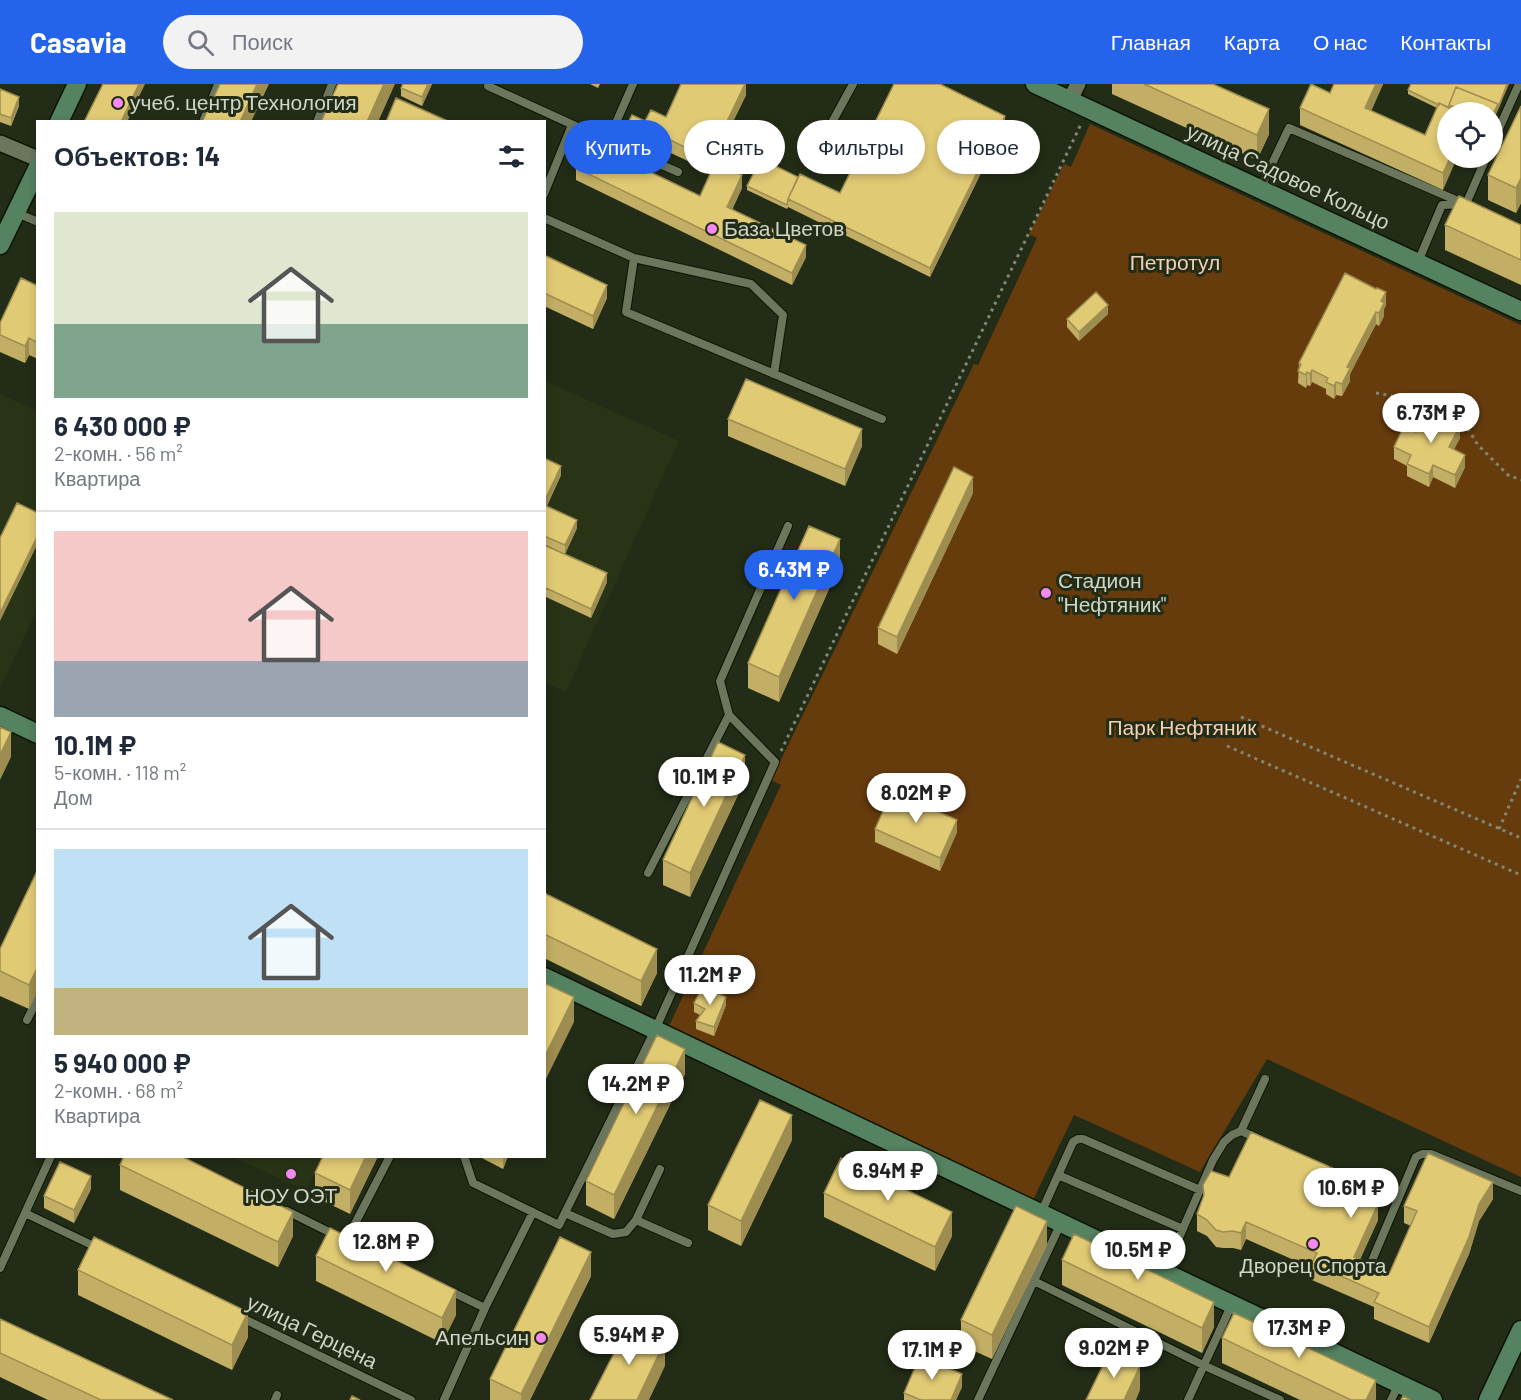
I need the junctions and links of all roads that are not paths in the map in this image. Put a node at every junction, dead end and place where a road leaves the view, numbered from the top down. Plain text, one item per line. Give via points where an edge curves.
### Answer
1 (77, 84) edge
2 (218, 84) edge
3 (332, 84) edge
4 (633, 84) edge
5 (854, 84) edge
6 (1035, 84) edge
7 (1519, 84) edge
8 (488, 86) dead end
9 (1074, 92) edge
10 (60, 120) edge
11 (204, 120) edge
12 (318, 120) edge
13 (617, 120) edge
14 (834, 120) edge
15 (1503, 120) edge
16 (564, 121) edge
17 (0, 143) edge
18 (564, 145) edge
19 (36, 158) edge
20 (1482, 168) edge
21 (672, 169) edge
22 (36, 171) edge
23 (678, 172) dead end
24 (546, 189) edge
25 (1260, 189) junction
26 (1466, 204) junction
27 (1477, 209) edge
28 (16, 212) junction
29 (546, 219) edge
30 (36, 221) edge
31 (2, 236) edge
32 (634, 258) junction
33 (1418, 262) junction
34 (1521, 310) edge
35 (774, 374) junction
36 (882, 419) dead end
37 (788, 526) dead end
38 (729, 715) junction
39 (0, 716) edge
40 (36, 733) edge
41 (648, 873) dead end
42 (546, 978) edge
43 (36, 1002) edge
44 (27, 1020) dead end
45 (655, 1029) junction
46 (1265, 1079) dead end
47 (1241, 1131) junction
48 (1272, 1145) edge
49 (50, 1158) edge
50 (389, 1158) edge
51 (465, 1158) edge
52 (660, 1169) dead end
53 (1335, 1173) edge
54 (1058, 1175) junction
55 (1200, 1190) junction
56 (1521, 1191) edge
57 (1398, 1200) junction
58 (282, 1209) edge
59 (533, 1212) junction
60 (26, 1213) junction
61 (565, 1213) junction
62 (1041, 1213) junction
63 (636, 1220) junction
64 (1061, 1223) junction
65 (1183, 1230) junction
66 (346, 1241) junction
67 (688, 1243) dead end
68 (357, 1246) edge
69 (111, 1255) edge
70 (0, 1268) edge
71 (1368, 1270) edge
72 (1164, 1272) junction
73 (1034, 1281) junction
74 (442, 1287) edge
75 (1232, 1304) junction
76 (485, 1308) junction
77 (229, 1312) edge
78 (1521, 1330) edge
79 (1205, 1366) junction
80 (1395, 1392) edge
81 (411, 1400) edge
82 (444, 1400) edge
83 (978, 1400) edge
84 (1188, 1400) edge
85 (1280, 1400) edge
86 (1433, 1400) edge
87 (1488, 1400) edge

1 - 10 street
2 - 11 lane
3 - 12 lane
4 - 13 lane
5 - 14 lane
6 - 9 street, улица Садовое Кольцо
7 - 15 lane
8 - 16 lane
9 - 25 street, улица Садовое Кольцо via 1088,109
17 - 19 street
18 - 24 lane
20 - 26 lane
21 - 23 lane
22 - 28 street
25 - 26 lane via 1289,128
25 - 33 street, улица Садовое Кольцо
26 - 27 lane
26 - 33 lane via 1442,205
28 - 30 lane
28 - 31 street
29 - 32 lane
32 - 35 lane via 626,312
32 - 35 lane via 751,284 783,315
33 - 34 street, улица Садовое Кольцо
35 - 36 lane
37 - 38 lane via 720,681
38 - 41 lane
38 - 45 lane via 775,762
39 - 40 street
42 - 45 street
43 - 44 lane
45 - 61 lane
45 - 62 street
46 - 47 lane
47 - 48 lane
47 - 55 lane via 1224,1142
49 - 60 lane
50 - 66 lane
51 - 59 lane via 473,1183
52 - 63 lane
53 - 57 lane
54 - 55 lane via 1073,1142 1083,1139
54 - 62 lane
54 - 65 lane
55 - 65 lane
56 - 57 lane via 1431,1154 1422,1154 1416,1157
57 - 71 lane
58 - 66 lane
59 - 61 lane via 559,1225
59 - 76 lane
60 - 69 lane
60 - 70 lane
61 - 63 lane via 613,1234 626,1232
62 - 64 street
63 - 67 lane
64 - 72 street
64 - 73 lane
65 - 72 lane
66 - 68 lane
72 - 75 street
73 - 79 lane
73 - 83 lane
74 - 76 lane
75 - 79 lane
75 - 80 street
76 - 82 lane
77 - 81 lane, улица Герцена
78 - 87 street
79 - 84 lane
79 - 85 lane
80 - 86 street

